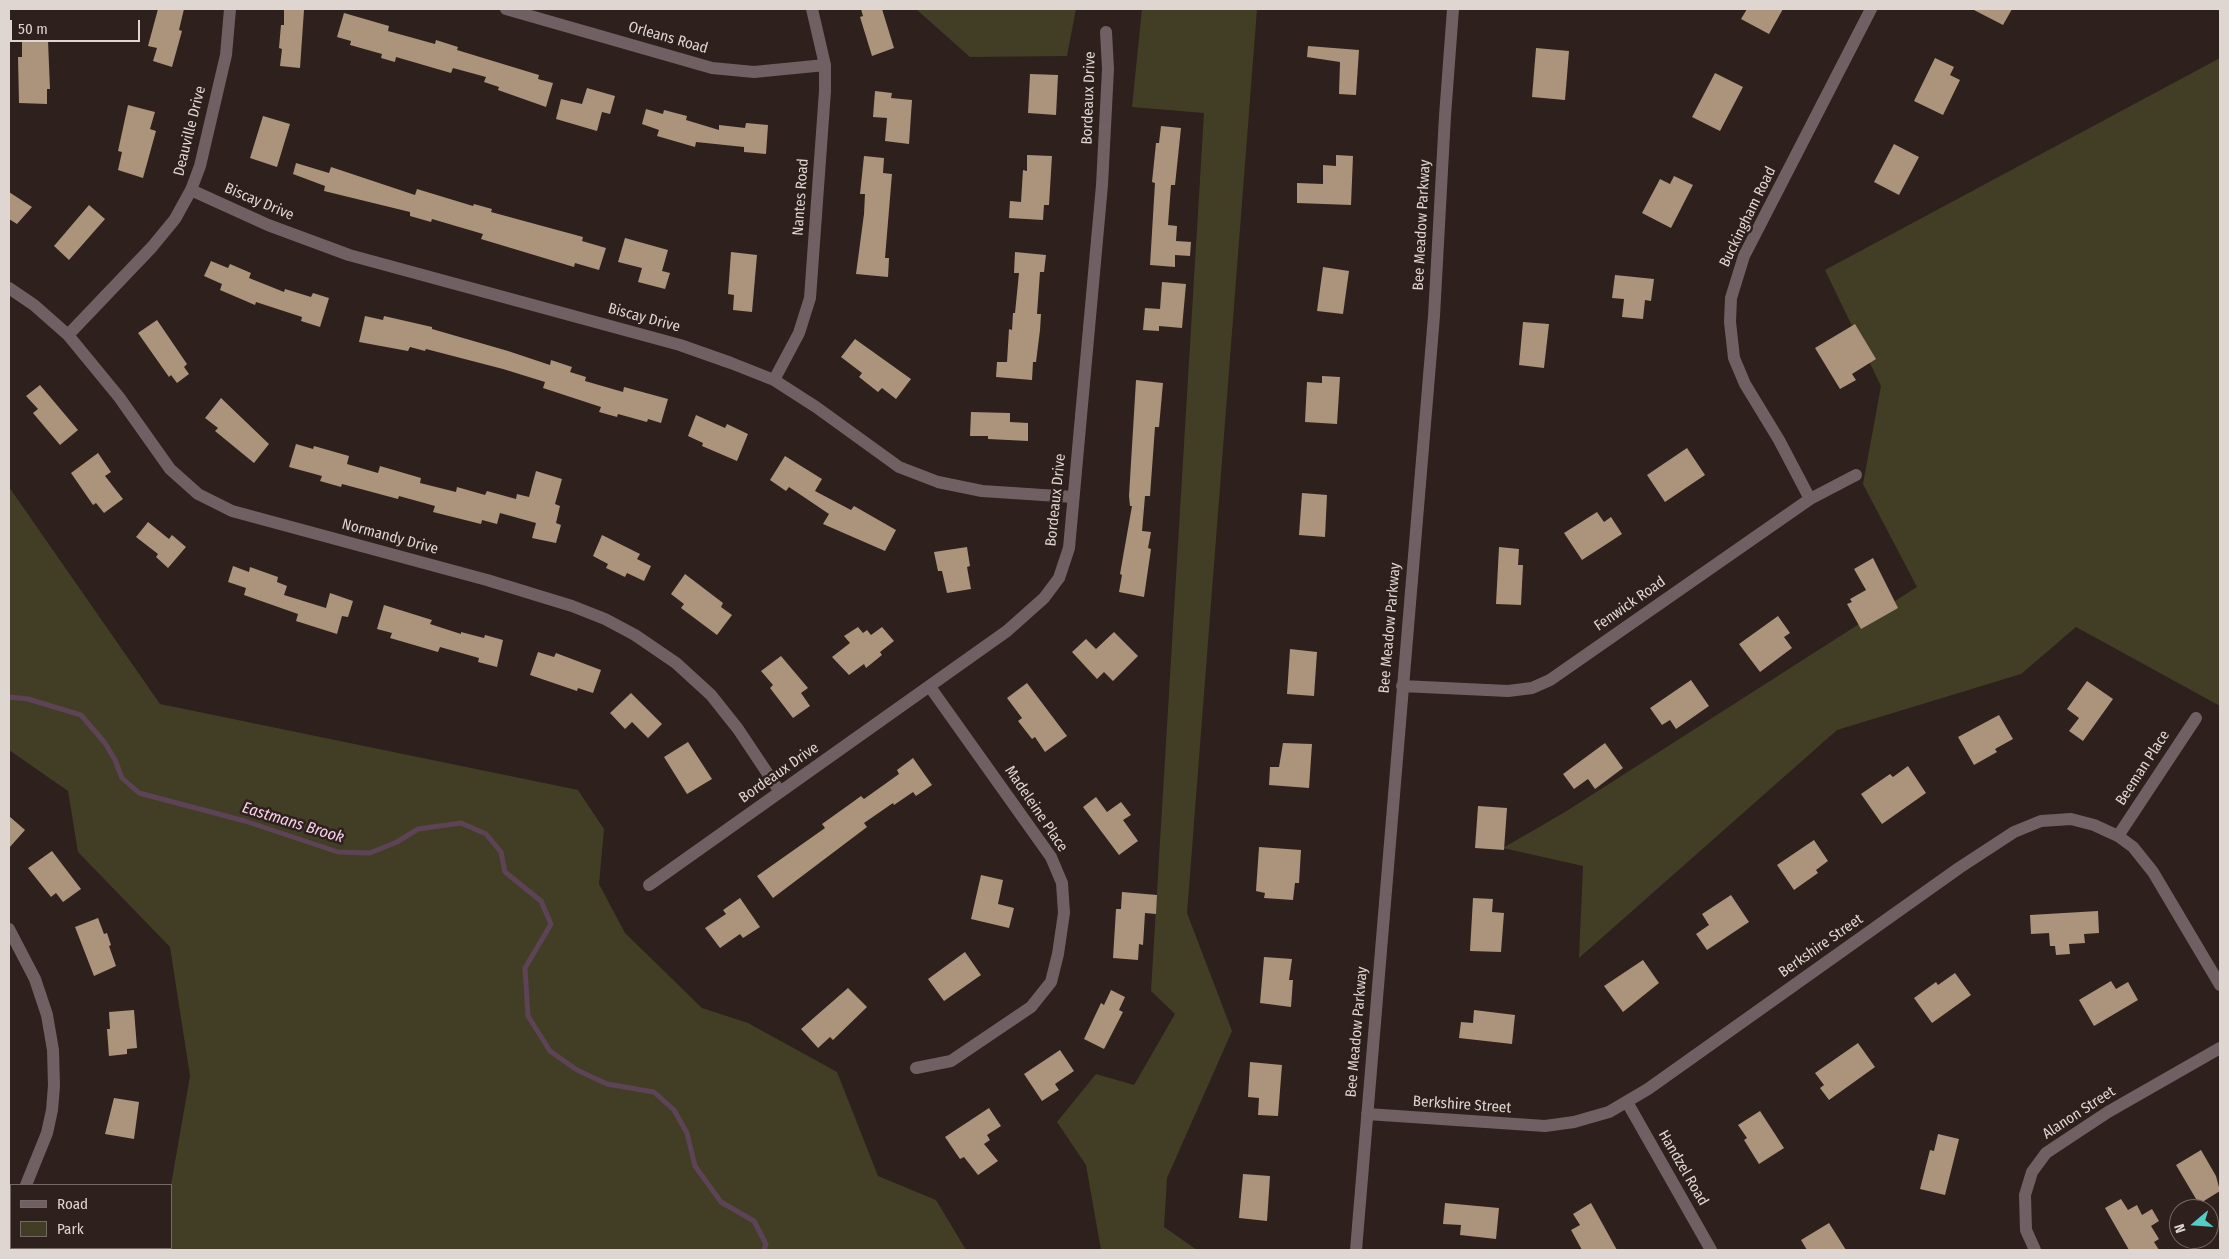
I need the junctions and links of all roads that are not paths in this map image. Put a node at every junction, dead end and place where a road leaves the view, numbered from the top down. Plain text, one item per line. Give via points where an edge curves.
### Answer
1 (230, 9) edge
2 (506, 9) edge
3 (812, 9) edge
4 (1453, 9) edge
5 (1871, 9) edge
6 (1106, 32) dead end
7 (825, 65) junction
8 (192, 190) junction
9 (9, 288) edge
10 (68, 335) junction
11 (774, 380) junction
12 (1856, 475) dead end
13 (1073, 497) junction
14 (1810, 499) junction
15 (1402, 686) junction
16 (930, 687) junction
17 (2196, 718) dead end
18 (780, 792) junction
19 (2118, 836) junction
20 (649, 885) dead end
21 (9, 929) edge
22 (2220, 985) edge
23 (2220, 1048) edge
24 (916, 1068) dead end
25 (1627, 1102) junction
26 (1367, 1114) junction
27 (26, 1184) edge
28 (1356, 1250) edge
29 (1711, 1250) edge
30 (2034, 1250) edge

1 - 8 street, Deauville Drive via 226,55
2 - 7 street, Orleans Road via 712,68 754,72
3 - 7 street, Nantes Road
4 - 15 street, Bee Meadow Parkway via 1434,316
5 - 14 street, Buckingham Road via 1744,256 1731,298 1734,358 1744,384
6 - 13 street, Bordeaux Drive via 1108,69 1102,185
7 - 11 street, Nantes Road via 810,298 800,333
8 - 10 street, Deauville Drive via 175,219 152,247
8 - 11 street, Biscay Drive via 268,225 349,255 680,345
9 - 10 street, Normandy Drive
10 - 18 street, Normandy Drive via 119,397 170,469 198,494 232,511 524,591 604,619 635,635 676,663 711,695
11 - 13 street, Biscay Drive via 899,467 938,482 982,491
12 - 14 street, Fenwick Road
13 - 16 street, Bordeaux Drive via 1069,548 1059,578 1044,598 1007,631
14 - 15 street, Fenwick Road via 1550,680 1532,688 1508,691
15 - 26 street, Bee Meadow Parkway
16 - 18 street, Bordeaux Drive
16 - 24 street, Madeleine Place via 1051,857 1062,883 1064,913 1051,982 1031,1007 951,1061
17 - 19 street, Beeman Place
18 - 20 street, Bordeaux Drive
19 - 22 street, Berkshire Street via 2153,872
19 - 25 street, Berkshire Street via 2094,825 2059,819 2041,821 2014,832
21 - 27 street via 35,979 47,1015 53,1050 54,1086 48,1125
23 - 30 street, Alanon Street via 2108,1112 2046,1153 2032,1172 2024,1195 2026,1230
25 - 26 street, Berkshire Street via 1589,1119 1545,1126
25 - 29 street, Handzel Road
26 - 28 street, Bee Meadow Parkway

